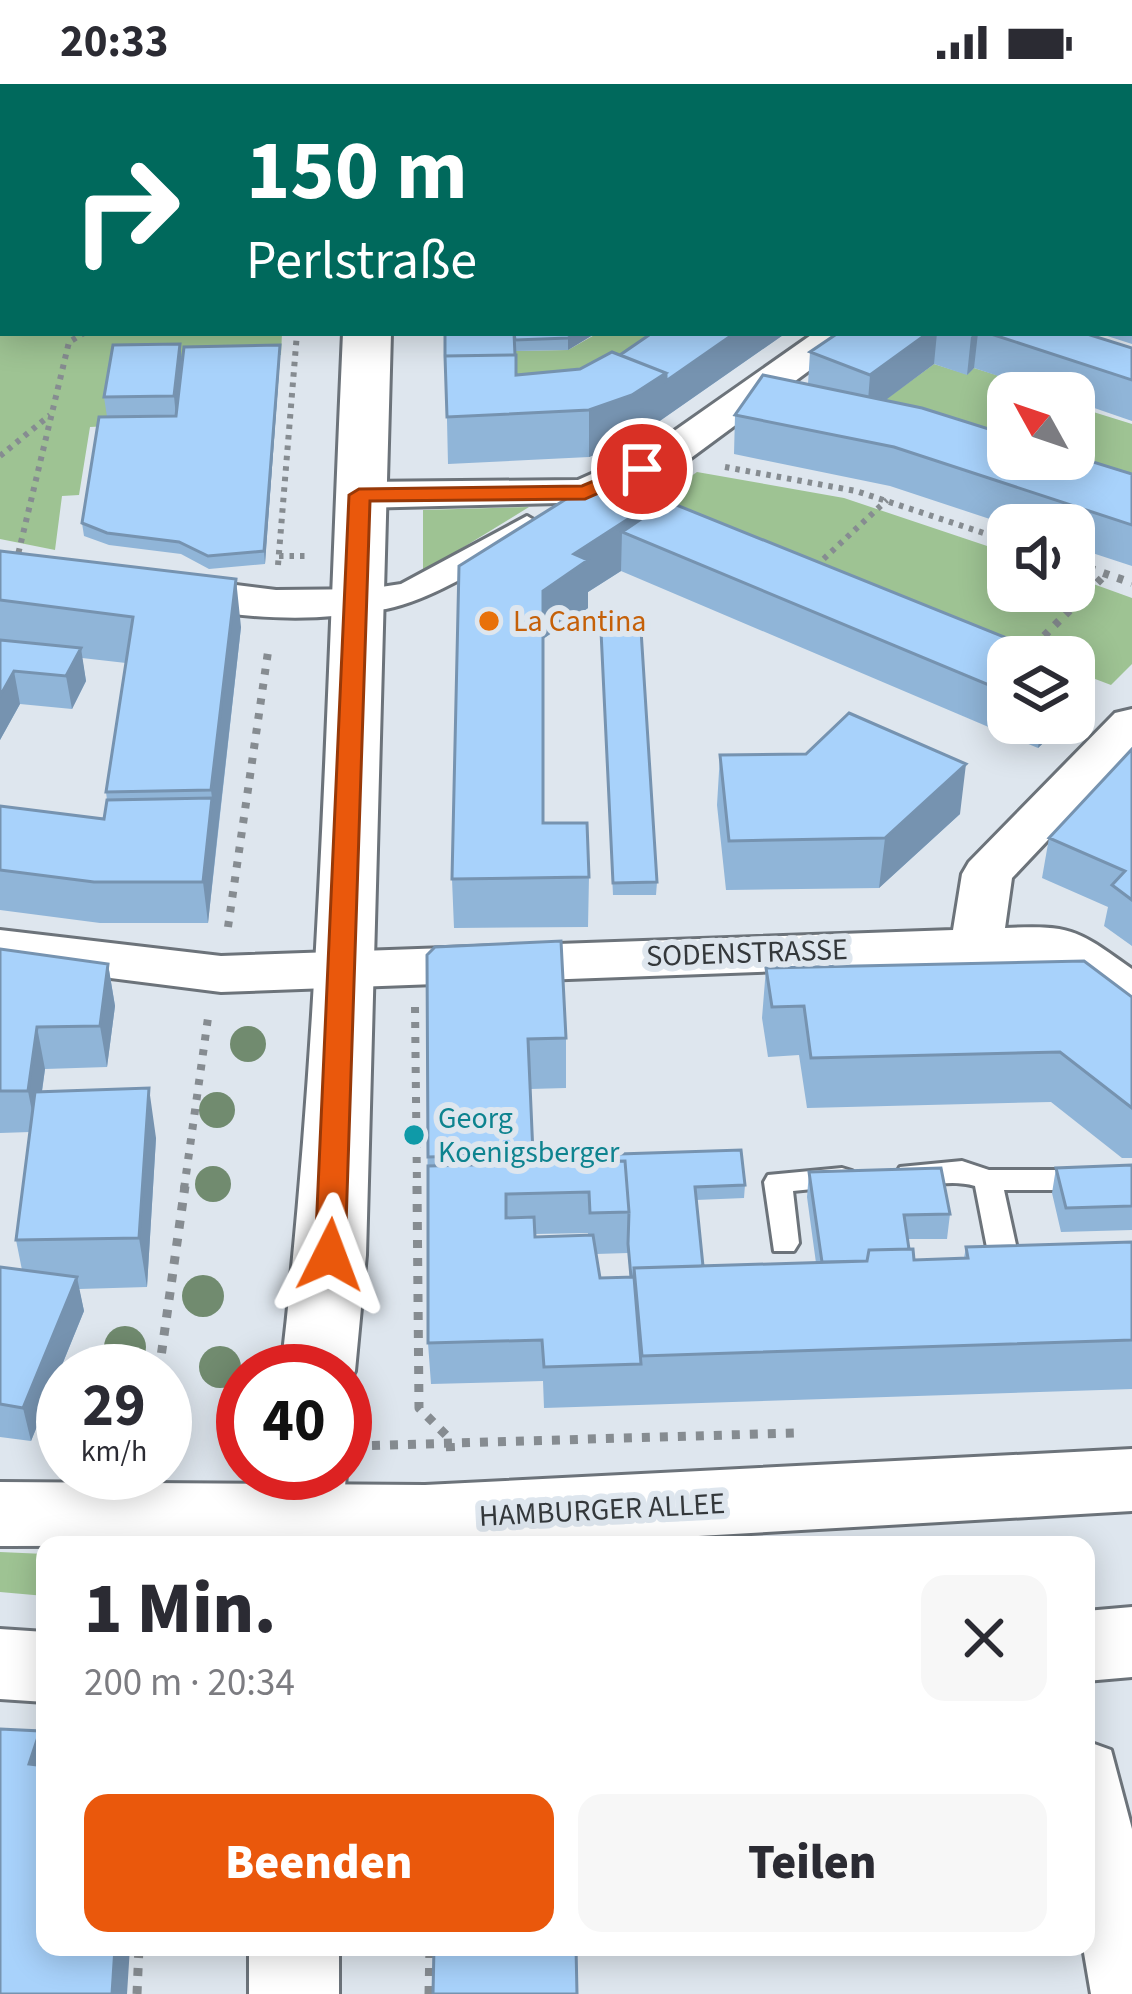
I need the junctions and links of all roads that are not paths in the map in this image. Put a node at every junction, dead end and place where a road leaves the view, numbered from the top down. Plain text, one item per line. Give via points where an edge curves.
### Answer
1 (367, 336) edge
2 (836, 336) edge
3 (585, 493) junction
4 (359, 495) junction
5 (126, 584) edge
6 (359, 599) junction
7 (1132, 723) edge
8 (976, 946) junction
9 (0, 947) edge
10 (375, 965) junction
11 (1132, 995) edge
12 (988, 1180) junction
13 (1132, 1180) edge
14 (784, 1243) dead end
15 (1005, 1263) edge
16 (321, 1344) edge
17 (1132, 1480) edge
18 (304, 1513) edge
19 (0, 1514) edge
20 (1132, 1642) edge
21 (1095, 1645) edge
22 (0, 1664) edge
23 (36, 1666) edge
24 (1095, 1820) edge
25 (294, 1956) edge
26 (295, 1994) edge
27 (1128, 1994) edge

1 - 4 street
2 - 3 street via 665,457
3 - 4 street
3 - 6 street via 410,593
4 - 6 street
5 - 6 street via 275,603
6 - 10 street
7 - 8 street via 987,874
8 - 10 street, SODENSTRASSE
8 - 11 street, SODENSTRASSE via 1060,943
9 - 10 street, SODENSTRASSE via 221,974
10 - 16 street
12 - 13 lane
12 - 14 lane via 962,1171 778,1182
12 - 15 lane
17 - 18 street, HAMBURGER ALLEE via 535,1514
18 - 19 street, HAMBURGER ALLEE
20 - 21 street
22 - 23 street
24 - 27 street
25 - 26 street

